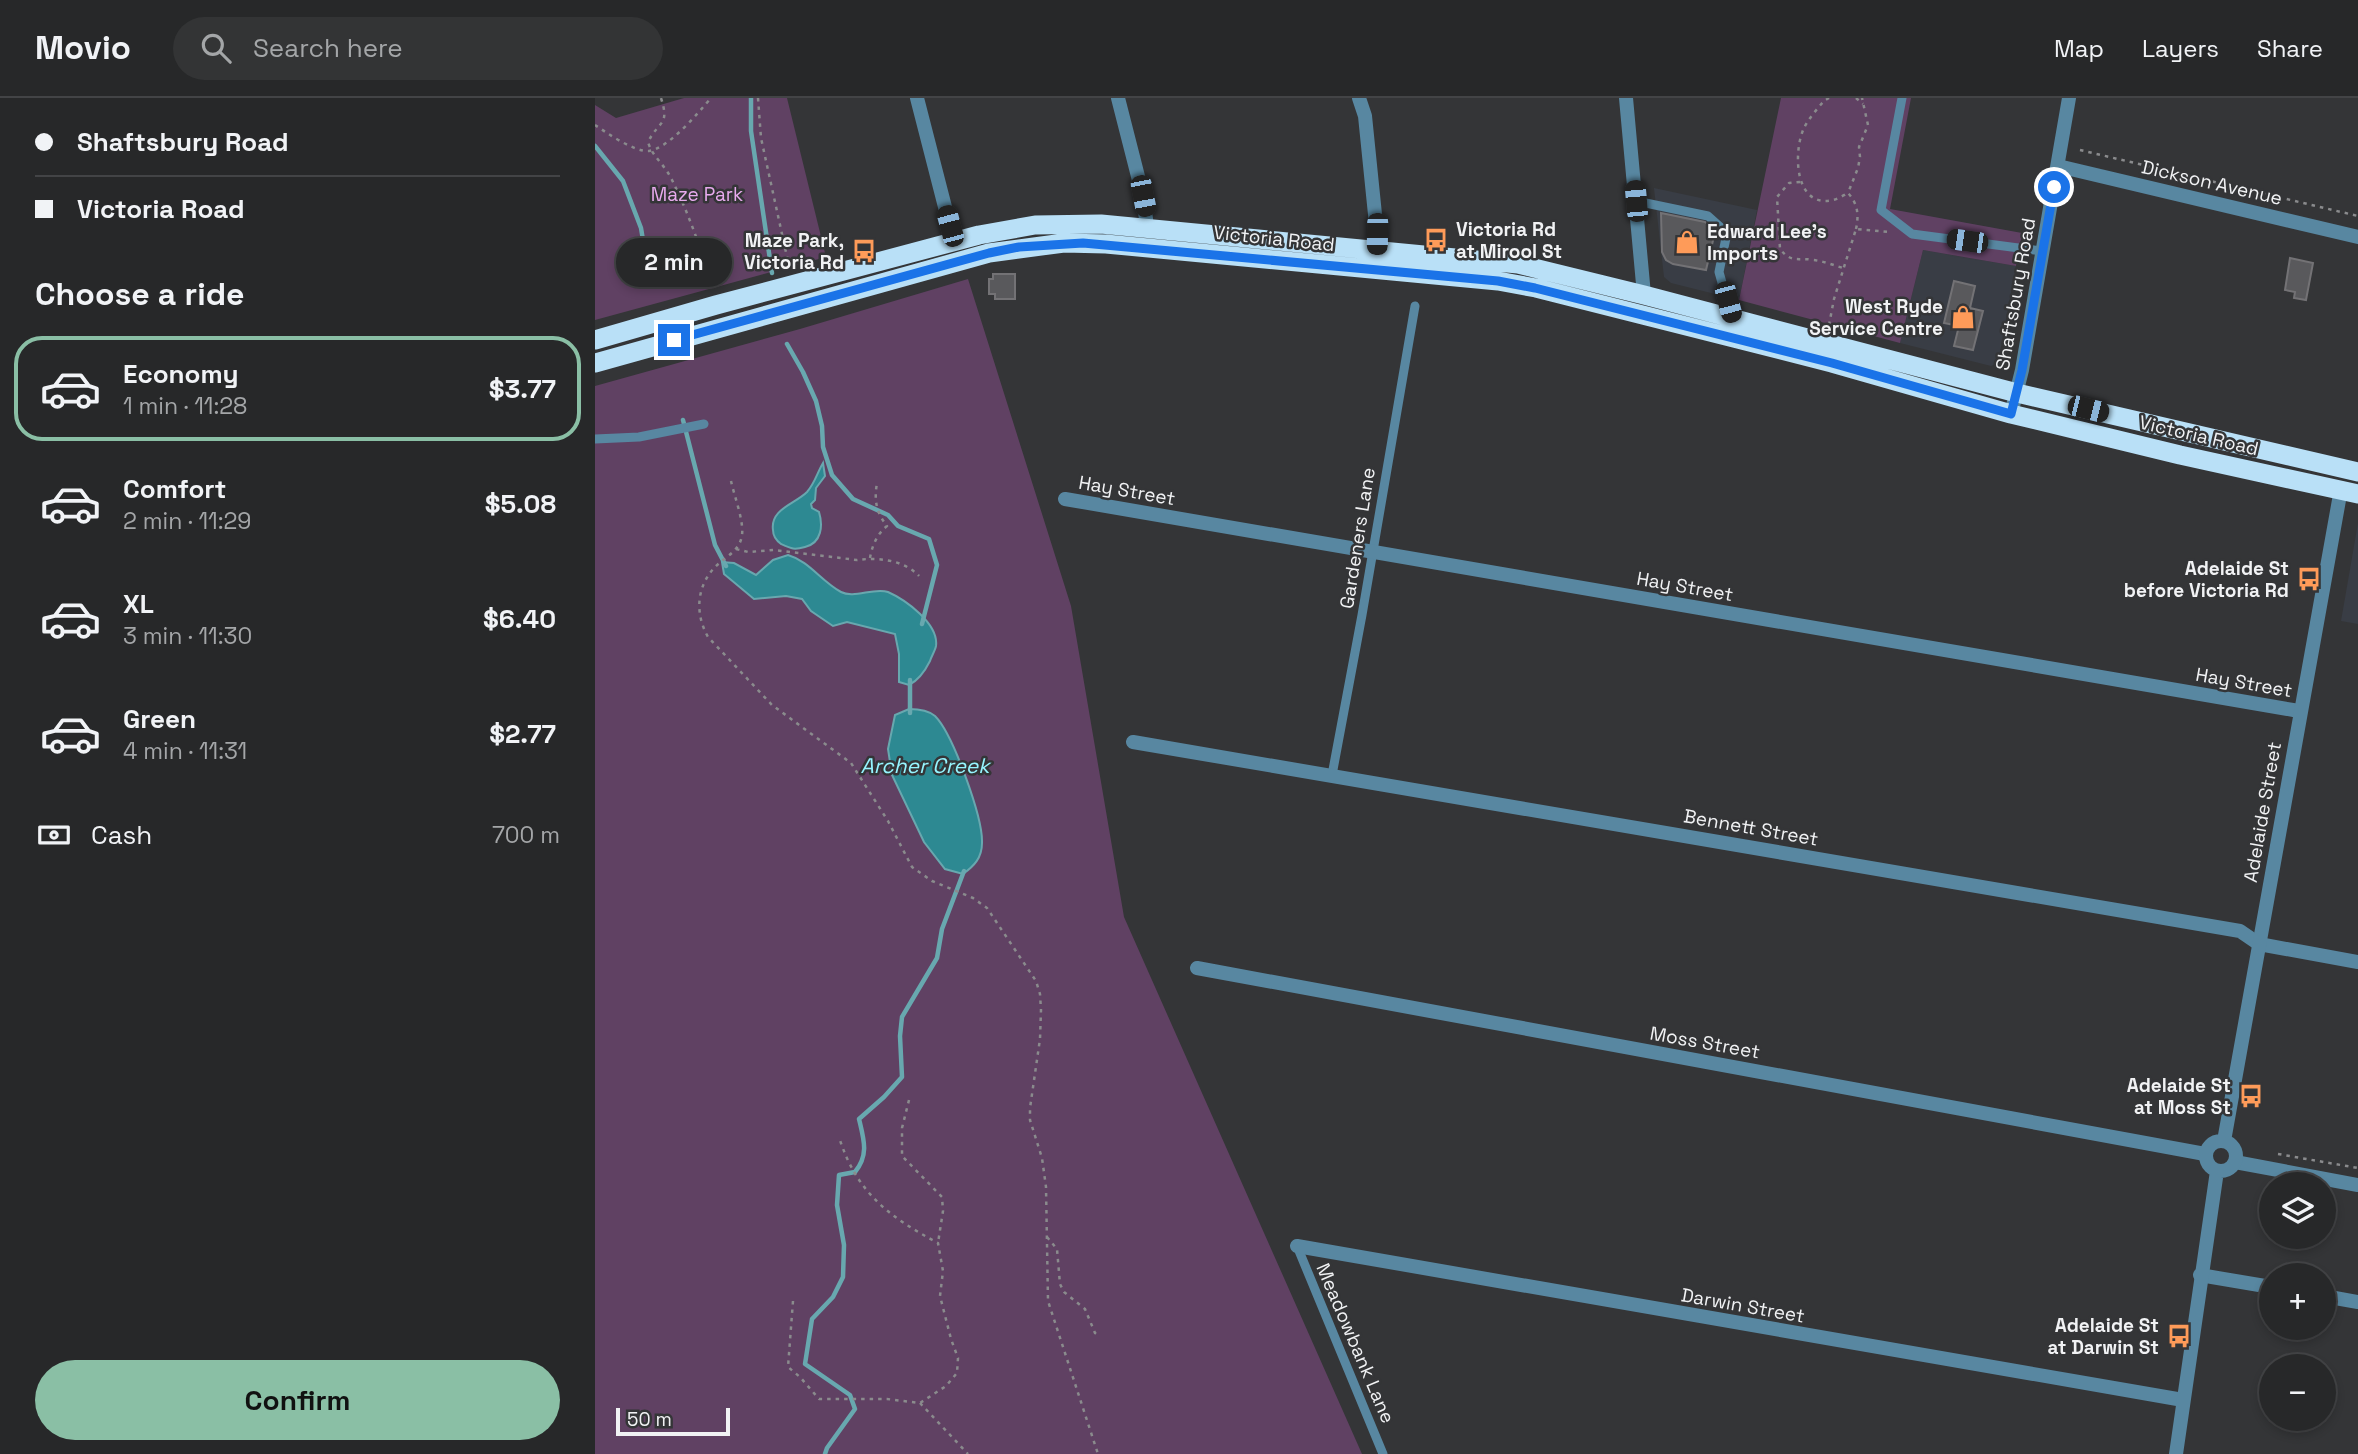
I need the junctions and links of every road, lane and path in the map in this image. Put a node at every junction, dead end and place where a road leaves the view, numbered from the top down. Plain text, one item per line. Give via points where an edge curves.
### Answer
1 (661, 98) edge
2 (711, 98) edge
3 (758, 98) edge
4 (916, 98) edge
5 (1118, 98) edge
6 (1359, 98) edge
7 (1626, 98) edge
8 (1829, 98) edge
9 (1856, 98) edge
10 (1862, 98) edge
11 (1902, 98) edge
12 (2069, 98) edge
13 (1863, 104) junction
14 (595, 125) edge
15 (2080, 150) dead end
16 (650, 151) junction
17 (2057, 166) junction
18 (1800, 182) junction
19 (1848, 193) junction
20 (1636, 201) junction
21 (2358, 216) edge
22 (1147, 228) junction
23 (1856, 229) junction
24 (1912, 234) junction
25 (2358, 237) edge
26 (954, 242) junction
27 (1377, 250) junction
28 (2042, 251) junction
29 (1844, 268) junction
30 (790, 271) dead end
31 (714, 293) dead end
32 (1644, 295) junction
33 (1415, 306) dead end
34 (1732, 318) junction
35 (1828, 328) dead end
36 (595, 341) edge
37 (595, 363) edge
38 (2017, 393) junction
39 (2011, 414) junction
40 (702, 425) dead end
41 (595, 439) edge
42 (2351, 471) edge
43 (731, 481) dead end
44 (877, 483) dead end
45 (2349, 491) edge
46 (1065, 499) dead end
47 (736, 549) junction
48 (1373, 552) junction
49 (870, 558) junction
50 (919, 576) dead end
51 (2299, 711) junction
52 (1133, 742) dead end
53 (1332, 775) junction
54 (2259, 944) junction
55 (2358, 962) edge
56 (1197, 968) dead end
57 (909, 1100) dead end
58 (839, 1137) dead end
59 (2224, 1141) junction
60 (2276, 1153) dead end
61 (2206, 1154) junction
62 (2235, 1162) junction
63 (2358, 1168) edge
64 (2217, 1171) junction
65 (2358, 1185) edge
66 (1047, 1237) junction
67 (938, 1243) junction
68 (1297, 1247) joint
69 (2200, 1275) junction
70 (2259, 1285) edge
71 (2336, 1298) edge
72 (793, 1301) dead end
73 (2358, 1302) edge
74 (1100, 1336) dead end
75 (2183, 1400) junction
76 (921, 1403) junction
77 (968, 1454) edge
78 (1098, 1454) edge
79 (1383, 1454) edge
80 (2176, 1454) edge

1 - 16 path via 664,122 648,142
2 - 16 path via 675,135
3 - 30 path via 761,138
4 - 26 street
5 - 22 street
6 - 27 street via 1365,116
7 - 20 street
8 - 18 path via 1804,129
9 - 13 path
10 - 13 path
11 - 24 lane via 1881,210
12 - 17 street, Shaftsbury Road
13 - 19 path via 1868,125
14 - 16 path via 635,148
15 - 21 path, Dickson Avenue
16 - 31 path via 670,175 687,212
17 - 25 street, Dickson Avenue
17 - 28 street, Shaftsbury Road
18 - 19 path via 1818,199 1832,201
18 - 29 path via 1789,183 1777,198 1780,249 1801,261
19 - 23 path via 1859,216
20 - 32 street
20 - 34 lane via 1708,216 1727,233 1719,271
22 - 26 highway, Victoria Road via 1035,225
22 - 27 highway, Victoria Road
23 - 24 path
23 - 29 path
24 - 28 lane
26 - 36 highway, Victoria Road
27 - 32 highway, Victoria Road via 1518,264
28 - 38 street, Shaftsbury Road
29 - 35 path
32 - 34 highway, Victoria Road
33 - 48 lane, Gardeners Lane
34 - 38 highway, Victoria Road
37 - 39 highway, Victoria Road via 967,258 1019,247 1083,243 1535,288
38 - 39 street, Shaftsbury Road
38 - 42 highway, Victoria Road
39 - 45 highway, Victoria Road
40 - 41 lane via 639,437
42 - 45 highway
43 - 47 path via 743,533
44 - 49 path via 875,499 887,526
45 - 51 street, Adelaide Street
46 - 48 street, Hay Street
47 - 49 path
47 - 66 path via 714,568 703,586 698,604 700,624 708,637 772,705 851,763 912,867 988,908 1036,981 1040,1039 1030,1120 1042,1158
48 - 51 street, Hay Street
48 - 53 lane, Gardeners Lane
49 - 50 path via 898,563
51 - 54 street, Adelaide Street
52 - 53 street, Bennett Street
53 - 54 street, Bennett Street via 2240,930
54 - 55 street, Bennett Street
54 - 59 street, Adelaide Street
56 - 61 street, Moss Street
57 - 67 path via 902,1156 942,1197
58 - 67 path via 863,1187 882,1209
59 - 61 street via 2210,1145
59 - 62 street via 2234,1149
60 - 63 path
61 - 64 street via 2207,1163
62 - 64 street via 2228,1170
62 - 65 street
64 - 69 street
66 - 74 path via 1058,1250 1064,1292 1085,1309
66 - 78 path via 1048,1301
67 - 76 path via 943,1271 940,1296 958,1366 947,1387
68 - 75 street, Darwin Street
68 - 79 lane, Meadowbank Lane
69 - 70 street
69 - 75 street
71 - 73 street
72 - 76 path via 788,1367 819,1399
75 - 80 street
76 - 77 path

